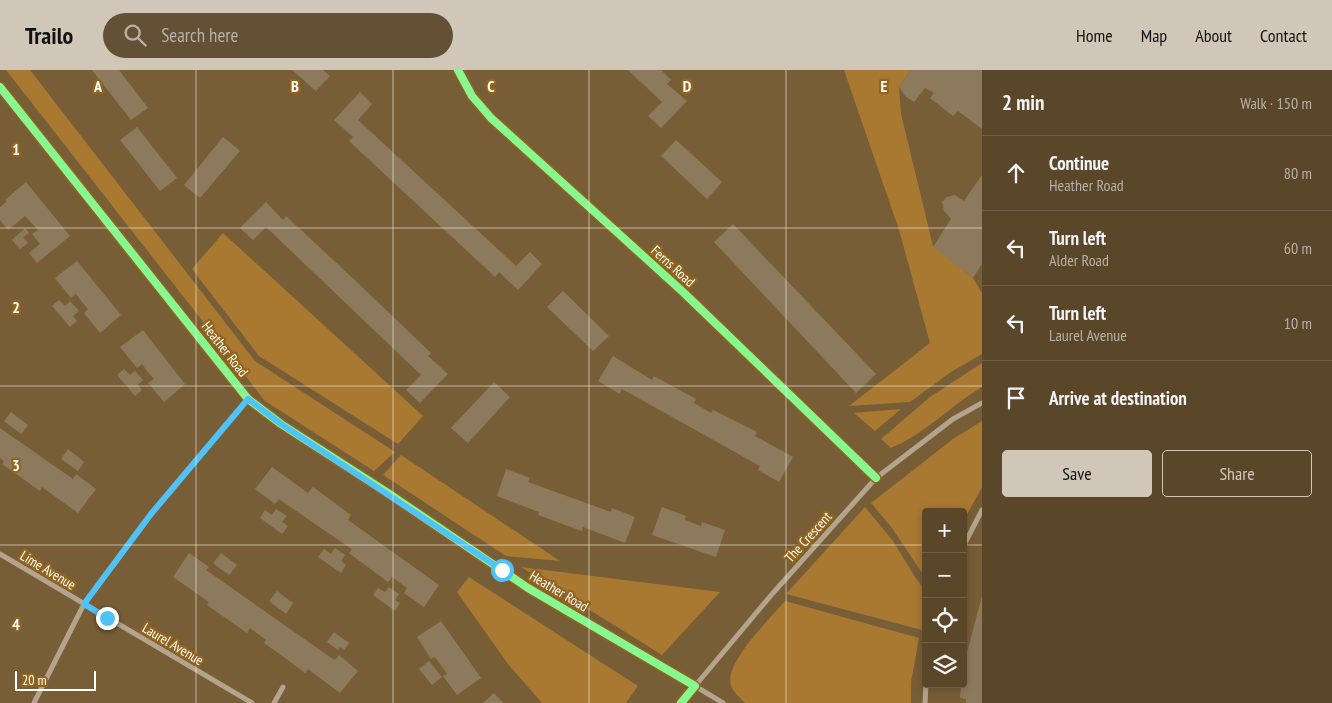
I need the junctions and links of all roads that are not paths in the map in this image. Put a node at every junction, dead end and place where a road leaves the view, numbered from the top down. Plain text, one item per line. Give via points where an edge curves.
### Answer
1 (458, 70) edge
2 (0, 87) edge
3 (248, 399) junction
4 (982, 403) edge
5 (876, 478) junction
6 (982, 510) edge
7 (967, 539) edge
8 (0, 554) edge
9 (84, 604) junction
10 (695, 686) junction
11 (283, 687) dead end
12 (926, 688) edge
13 (34, 703) edge
14 (252, 703) edge
15 (274, 703) edge
16 (681, 703) edge
17 (723, 703) edge
18 (925, 703) edge

1 - 5 street, Ferns Road via 472,96 491,118 683,292
2 - 3 street, Heather Road
3 - 9 street via 151,514
3 - 10 street, Heather Road via 528,588
4 - 5 street, The Crescent via 953,419
5 - 10 street, The Crescent
6 - 7 street
8 - 9 street, Lime Avenue
9 - 13 street
9 - 14 street, Laurel Avenue
10 - 16 street, The Crescent
10 - 17 street
11 - 15 street
12 - 18 street

